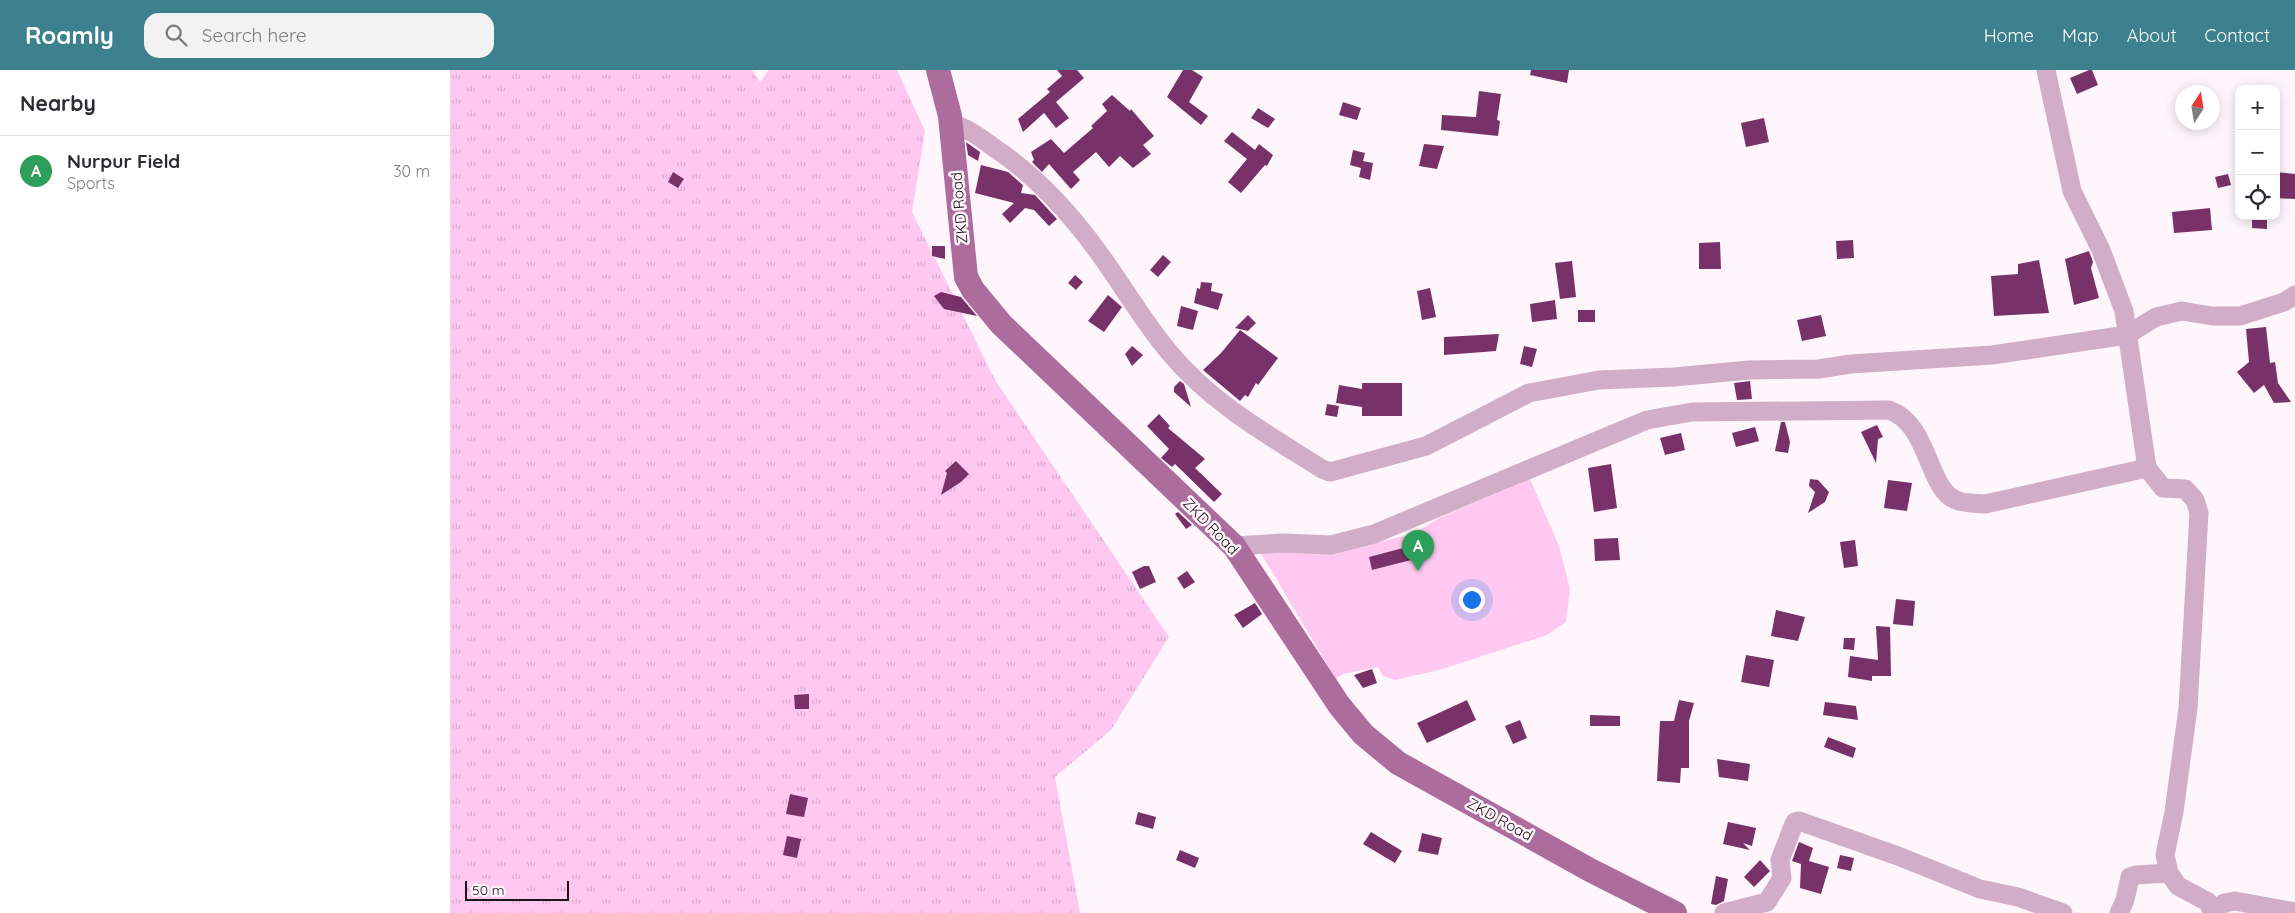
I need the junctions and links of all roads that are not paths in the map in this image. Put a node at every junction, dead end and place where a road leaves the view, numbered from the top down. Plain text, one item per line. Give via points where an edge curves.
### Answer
1 (938, 70) edge
2 (2046, 70) edge
3 (950, 123) junction
4 (2295, 295) edge
5 (2127, 335) junction
6 (2147, 468) junction
7 (1234, 546) junction
8 (2169, 873) junction
9 (2213, 912) edge
10 (2295, 912) edge
11 (1675, 913) edge
12 (1724, 913) edge
13 (2063, 913) edge
14 (2119, 913) edge

1 - 3 main road, ZKD Road
2 - 5 street via 2072,191 2110,271 2124,311
3 - 5 street via 966,128 1017,163 1063,208 1170,353 1207,389 1238,415 1330,472 1426,446 1528,394 1599,380 1819,369 1992,355
3 - 7 main road, ZKD Road via 962,250 966,277 973,290 1001,324
4 - 5 street via 2284,302 2240,316 2182,311 2156,317
5 - 6 street
6 - 7 street via 1985,504 1965,502 1953,499 1944,491 1916,433 1897,413 1888,410 1692,412 1647,420 1374,534 1331,545 1284,542
6 - 8 street via 2163,488 2185,489 2195,500 2199,513 2188,708 2165,855
7 - 11 main road, ZKD Road via 1339,705 1363,734 1398,763 1590,870
8 - 9 street via 2178,886 2208,902
8 - 14 street via 2130,877
9 - 10 street via 2224,903 2235,901
12 - 13 street via 1767,902 1781,881 1780,860 1795,822 1898,856 1980,889 2018,897

